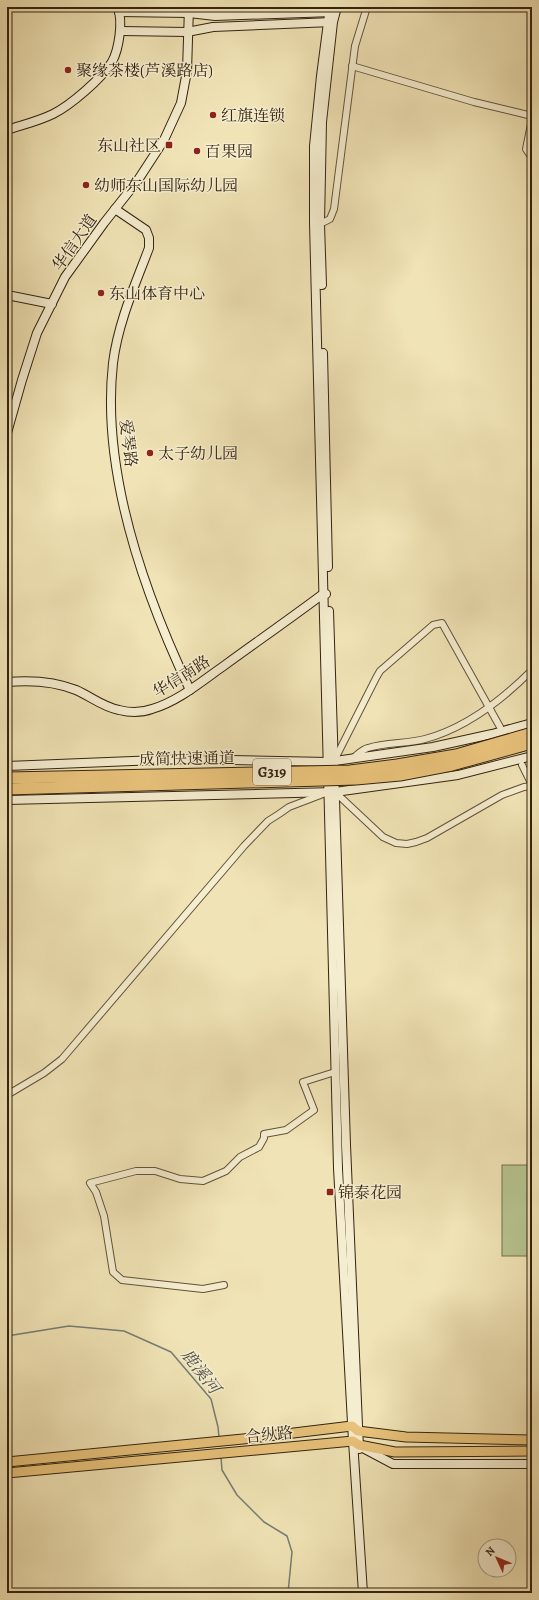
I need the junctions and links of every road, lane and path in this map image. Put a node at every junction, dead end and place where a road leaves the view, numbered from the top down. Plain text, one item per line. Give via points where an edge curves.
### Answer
1 (367, 7) edge
2 (333, 9) edge
3 (118, 10) edge
4 (189, 10) edge
5 (330, 22) junction
6 (121, 31) junction
7 (187, 32) junction
8 (352, 66) junction
9 (532, 116) edge
10 (532, 119) edge
11 (7, 130) edge
12 (532, 158) edge
13 (116, 209) junction
14 (320, 224) junction
15 (7, 295) edge
16 (52, 304) junction
17 (7, 433) edge
18 (326, 594) junction
19 (532, 670) edge
20 (7, 682) edge
21 (190, 690) junction
22 (488, 707) junction
23 (532, 724) edge
24 (500, 727) dead end
25 (532, 733) edge
26 (532, 743) edge
27 (532, 756) edge
28 (352, 758) junction
29 (331, 761) junction
30 (522, 765) dead end
31 (7, 766) edge
32 (7, 778) edge
33 (532, 786) edge
34 (7, 789) edge
35 (332, 792) junction
36 (7, 800) edge
37 (336, 1072) junction
38 (7, 1095) edge
39 (224, 1285) dead end
40 (355, 1428) junction
41 (532, 1440) edge
42 (356, 1443) junction
43 (532, 1451) edge
44 (7, 1462) edge
45 (532, 1464) edge
46 (7, 1473) edge
47 (363, 1593) edge
48 (369, 1593) edge

1 - 8 street via 355,46
2 - 4 street via 215,16
2 - 5 street
3 - 4 street
3 - 6 street
4 - 7 street, 华信大道
5 - 7 street via 213,27
5 - 14 street via 322,122
5 - 18 street via 314,146 314,223
6 - 7 street
6 - 11 street via 112,61 76,100 53,114
7 - 13 street, 华信大道 via 187,71 181,103 164,140
8 - 9 street via 474,102
8 - 14 street via 334,209 330,219
10 - 12 street via 526,149
13 - 16 street, 华信大道 via 65,277
13 - 21 street, 爱琴路 via 146,230 149,248 123,316 113,363 111,412 114,449 128,523 142,572
14 - 18 street
15 - 16 street
16 - 17 street, 华信大道 via 37,333
18 - 21 street, 华信南路
18 - 29 street
19 - 22 street
20 - 21 street, 华信南路 via 30,680 58,685 75,690 111,708 133,712 164,705
22 - 24 street
22 - 28 street via 444,733 424,739 368,748
22 - 29 street via 442,623 433,625 380,671
23 - 28 street via 433,748
25 - 32 highway, 成简快速通道 / G319, bridge via 456,755 350,771
26 - 34 highway, 成简快速通道 / G319, bridge via 452,765 400,775 356,779
27 - 35 street via 458,775
28 - 29 street
29 - 31 street via 182,759
29 - 35 street
30 - 33 street
33 - 35 street via 502,795 427,838 407,844 396,843 383,837
35 - 36 street
35 - 37 street
35 - 38 street via 289,807 268,821 62,1060
35 - 40 street
37 - 39 street via 303,1082 314,1110 286,1130 264,1134 259,1147 240,1157 226,1171 203,1181 180,1179 155,1171 136,1171 90,1183 96,1192 104,1216 114,1272 122,1280 203,1289
37 - 40 street via 338,1168
40 - 41 main road via 406,1437
40 - 42 street
40 - 44 main road
42 - 43 main road, 合纵路 via 395,1452
42 - 45 street via 393,1464
42 - 46 main road, 合纵路
42 - 47 street
42 - 48 street

